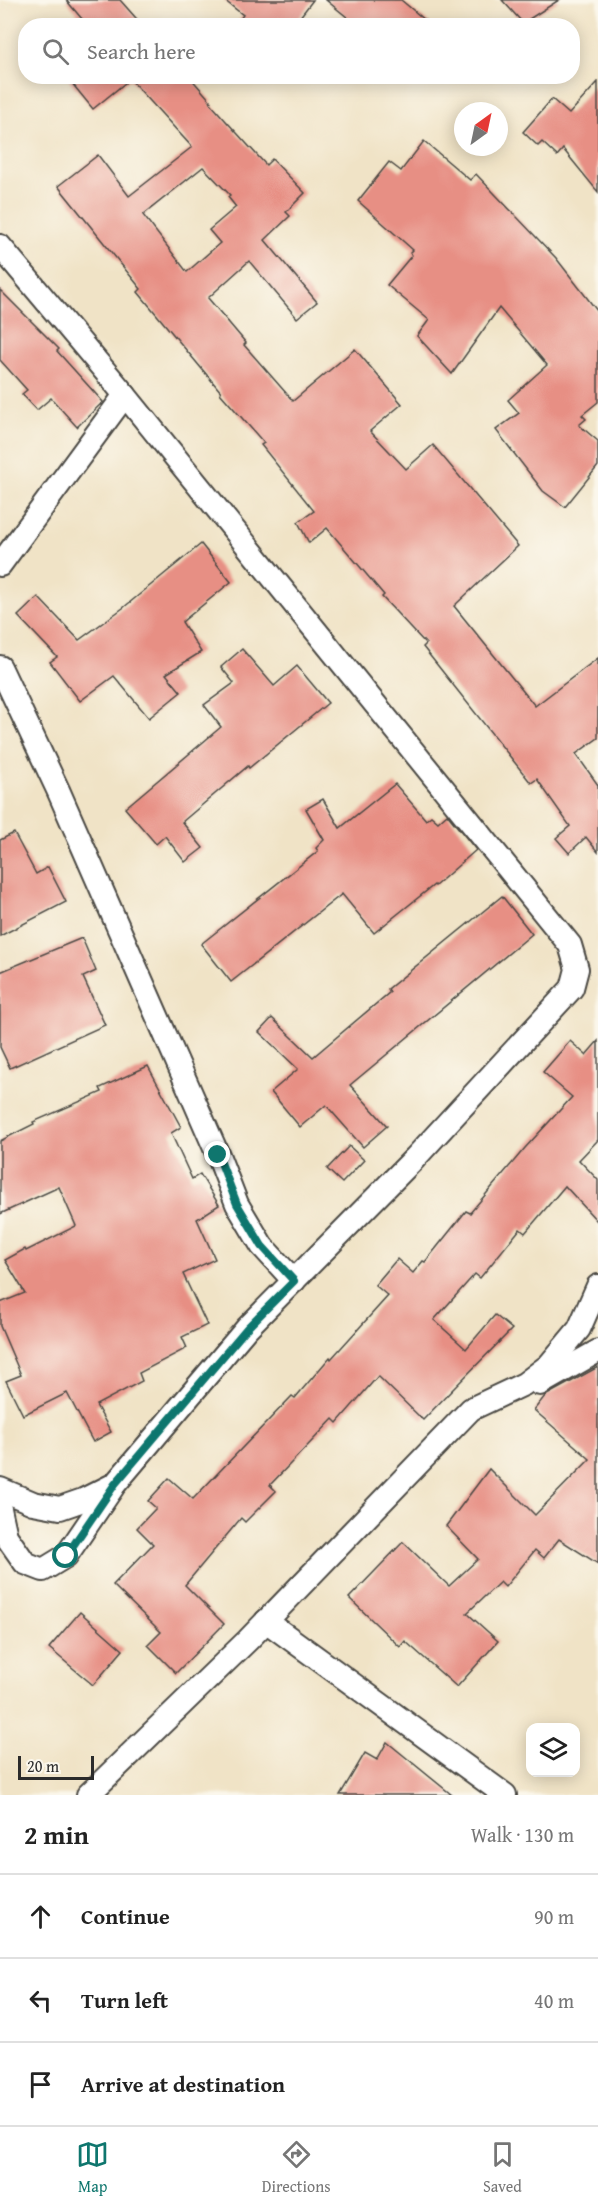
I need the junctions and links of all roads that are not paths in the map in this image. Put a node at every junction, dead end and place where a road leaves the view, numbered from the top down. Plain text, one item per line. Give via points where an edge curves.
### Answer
1 (0, 246) edge
2 (125, 395) junction
3 (0, 565) edge
4 (0, 667) edge
5 (294, 1281) junction
6 (598, 1286) edge
7 (598, 1351) edge
8 (471, 1409) junction
9 (115, 1484) junction
10 (0, 1489) edge
11 (0, 1509) edge
12 (266, 1621) junction
13 (101, 1791) edge
14 (505, 1795) edge

1 - 2 street
2 - 3 street
2 - 5 street via 570,945 577,969 572,988 415,1158
4 - 5 street via 63,800 237,1204 262,1246
5 - 9 street via 247,1328
6 - 8 street via 579,1329 549,1365 524,1384
7 - 8 street via 515,1399
8 - 12 street
9 - 10 street via 60,1508 33,1503
9 - 11 street via 66,1556 44,1570 25,1563 6,1536
12 - 13 street
12 - 14 street

